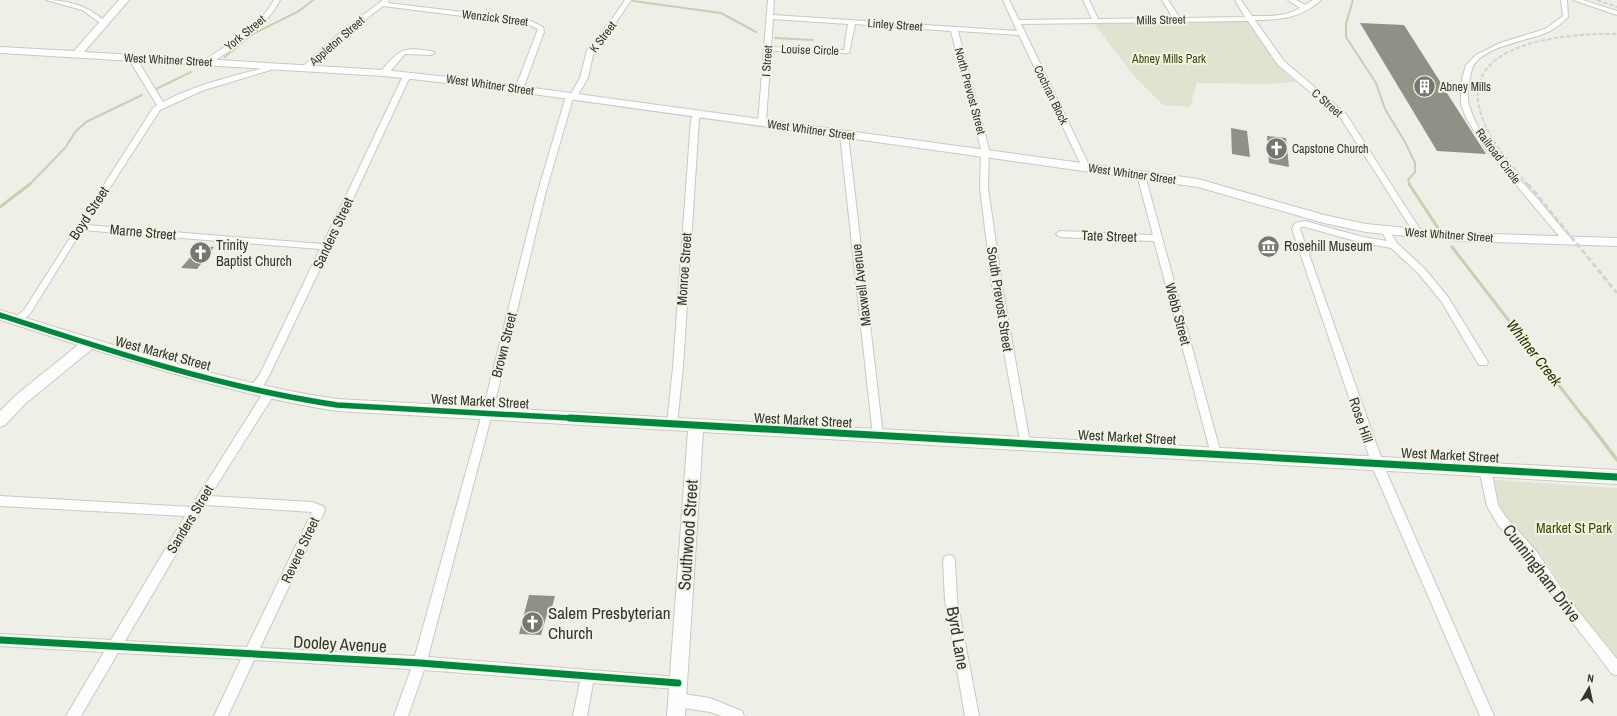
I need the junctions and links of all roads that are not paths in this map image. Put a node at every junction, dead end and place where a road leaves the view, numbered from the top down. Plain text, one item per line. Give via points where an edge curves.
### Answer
1 (48, 0) edge
2 (124, 0) edge
3 (277, 0) edge
4 (628, 0) edge
5 (772, 0) edge
6 (1006, 0) edge
7 (1086, 0) edge
8 (1165, 0) edge
9 (1238, 0) edge
10 (1291, 0) edge
11 (1318, 0) edge
12 (1564, 0) edge
13 (1576, 0) edge
14 (384, 2) edge
15 (1304, 8) junction
16 (1617, 13) edge
17 (770, 17) junction
18 (1251, 19) junction
19 (1178, 20) junction
20 (102, 22) junction
21 (852, 22) junction
22 (1016, 22) junction
23 (1096, 22) junction
24 (954, 29) junction
25 (1020, 33) junction
26 (767, 49) junction
27 (0, 50) edge
28 (431, 53) dead end
29 (76, 55) junction
30 (132, 58) junction
31 (208, 62) junction
32 (280, 66) junction
33 (306, 68) junction
34 (384, 72) junction
35 (410, 75) junction
36 (519, 89) junction
37 (571, 96) junction
38 (161, 106) junction
39 (698, 114) junction
40 (762, 122) junction
41 (844, 135) junction
42 (985, 154) junction
43 (1086, 167) junction
44 (1141, 175) junction
45 (80, 227) junction
46 (1385, 230) junction
47 (1060, 234) dead end
48 (1419, 234) junction
49 (1158, 238) junction
50 (1567, 240) junction
51 (1617, 242) edge
52 (1394, 245) junction
53 (327, 247) junction
54 (0, 315) edge
55 (17, 320) junction
56 (89, 344) junction
57 (1483, 362) dead end
58 (254, 389) junction
59 (269, 393) junction
60 (487, 414) junction
61 (0, 420) edge
62 (672, 424) junction
63 (696, 426) junction
64 (878, 436) junction
65 (1025, 443) junction
66 (1216, 454) junction
67 (1377, 463) junction
68 (1485, 469) junction
69 (1617, 477) edge
70 (202, 500) junction
71 (0, 501) edge
72 (194, 512) junction
73 (949, 560) dead end
74 (0, 640) edge
75 (113, 647) junction
76 (251, 653) junction
77 (420, 663) junction
78 (1617, 669) edge
79 (588, 676) junction
80 (677, 699) edge
81 (73, 716) edge
82 (221, 716) edge
83 (401, 716) edge
84 (580, 716) edge
85 (737, 716) edge
86 (972, 716) edge
87 (1487, 716) edge

1 - 20 street via 84,9
2 - 20 main road
3 - 31 street, York Street via 274,8 254,28
4 - 37 street, K Street via 590,50 584,78
5 - 17 street, I Street
6 - 22 street, Cochran Block
7 - 23 street
8 - 19 street
9 - 18 street, C Street
10 - 15 street
11 - 15 street, Mills Street
12 - 50 street, Railroad Circle via 1566,16 1561,22 1547,30 1482,54 1470,65 1464,92 1470,118 1490,150
13 - 16 street
14 - 33 street, Appleton Street via 321,52
14 - 36 street, Wenzick Street via 537,24 542,32
15 - 18 street, Mills Street via 1288,17
17 - 21 street, Linley Street
17 - 26 street, I Street
18 - 19 street, Mills Street
18 - 48 street, C Street via 1281,63 1343,116
19 - 23 street, Mills Street
20 - 29 main road
21 - 24 street, Linley Street
21 - 26 street, Louise Circle via 847,52
22 - 23 street, Mills Street
22 - 25 street, Cochran Block
24 - 25 street, Linley Street
24 - 42 street, North Prevost Street
25 - 43 street, Cochran Block
26 - 40 street, I Street
27 - 29 main road, West Whitner Street
28 - 34 street via 401,52
29 - 30 main road, West Whitner Street
30 - 31 main road, West Whitner Street
30 - 38 street
31 - 32 main road, West Whitner Street
32 - 33 main road, West Whitner Street
32 - 38 street, Boyd Street via 209,87
33 - 34 main road, West Whitner Street
34 - 35 main road, West Whitner Street
35 - 36 main road, West Whitner Street
35 - 53 street, Sanders Street via 405,80
36 - 37 main road, West Whitner Street
37 - 39 main road, West Whitner Street
37 - 60 street, Brown Street via 542,191
38 - 45 street, Boyd Street via 157,108
39 - 40 main road, West Whitner Street
39 - 62 street, Monroe Street via 695,119
40 - 41 main road, West Whitner Street
41 - 42 main road, West Whitner Street
41 - 64 street, Maxwell Avenue
42 - 43 main road, West Whitner Street
42 - 65 street, South Prevost Street via 984,188 997,285
43 - 44 main road, West Whitner Street
44 - 46 main road, West Whitner Street via 1198,183 1322,218
44 - 49 street, Webb Street
45 - 53 street, Marne Street
45 - 55 street, Boyd Street via 27,312
46 - 48 main road, West Whitner Street
46 - 52 street
47 - 49 street, Tate Street
48 - 50 main road, West Whitner Street
49 - 66 street, Webb Street
50 - 51 main road, West Whitner Street
52 - 57 street via 1440,290
52 - 67 street, Rose Hill via 1364,240 1305,224 1298,225 1296,229
53 - 58 street, Sanders Street via 264,376
54 - 55 main road, West Market Street
55 - 56 main road, West Market Street
56 - 58 main road, West Market Street via 137,360
56 - 61 main road via 20,400
58 - 59 main road, West Market Street
59 - 60 main road, West Market Street via 337,405
59 - 70 street, Sanders Street
60 - 62 main road, West Market Street
60 - 77 street, Brown Street
62 - 63 main road, West Market Street
63 - 64 main road, West Market Street
63 - 80 main road, Southwood Street
64 - 65 main road, West Market Street
65 - 66 main road, West Market Street
66 - 67 main road, West Market Street
67 - 68 main road, West Market Street
67 - 87 street, Rose Hill
68 - 69 main road, West Market Street
68 - 78 street, Cunningham Drive via 1493,506 1502,521 1533,556 1564,602
70 - 72 street, Sanders Street
70 - 76 street, Revere Street via 312,507 319,510
71 - 72 street
72 - 75 street, Sanders Street
73 - 86 street, Byrd Lane via 951,600
74 - 75 street, Dooley Avenue
75 - 76 street, Dooley Avenue
75 - 81 street, Sanders Street
76 - 77 street, Dooley Avenue
76 - 82 street
77 - 79 street, Dooley Avenue
77 - 83 street, Brown Street
79 - 80 street, Dooley Avenue
79 - 84 street
80 - 85 street, Dooley Avenue via 710,705

